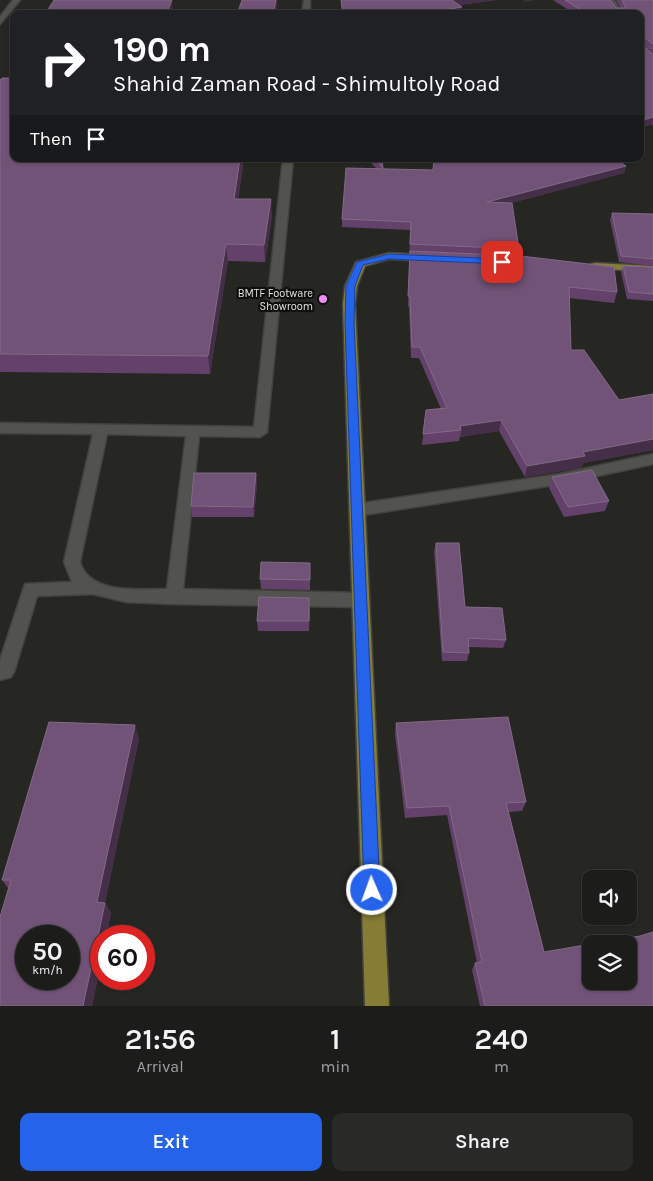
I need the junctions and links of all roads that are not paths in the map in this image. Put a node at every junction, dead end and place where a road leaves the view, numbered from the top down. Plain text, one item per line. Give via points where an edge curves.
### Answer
1 (17, 0) edge
2 (0, 22) edge
3 (288, 162) edge
4 (447, 259) edge
5 (584, 266) edge
6 (653, 269) edge
7 (0, 428) edge
8 (101, 430) junction
9 (193, 431) junction
10 (653, 459) edge
11 (357, 510) junction
12 (94, 588) junction
13 (174, 597) junction
14 (360, 600) junction
15 (0, 672) edge
16 (377, 1006) edge

1 - 2 street
3 - 9 street via 260,432
4 - 11 main road via 389,256 360,264 354,274 349,304
5 - 6 main road
7 - 8 street
8 - 9 street
8 - 12 street via 72,562 80,581
9 - 13 street
10 - 11 street via 560,478
11 - 14 main road
12 - 13 street via 126,595
12 - 15 street via 31,589 5,672
13 - 14 street
14 - 16 main road

